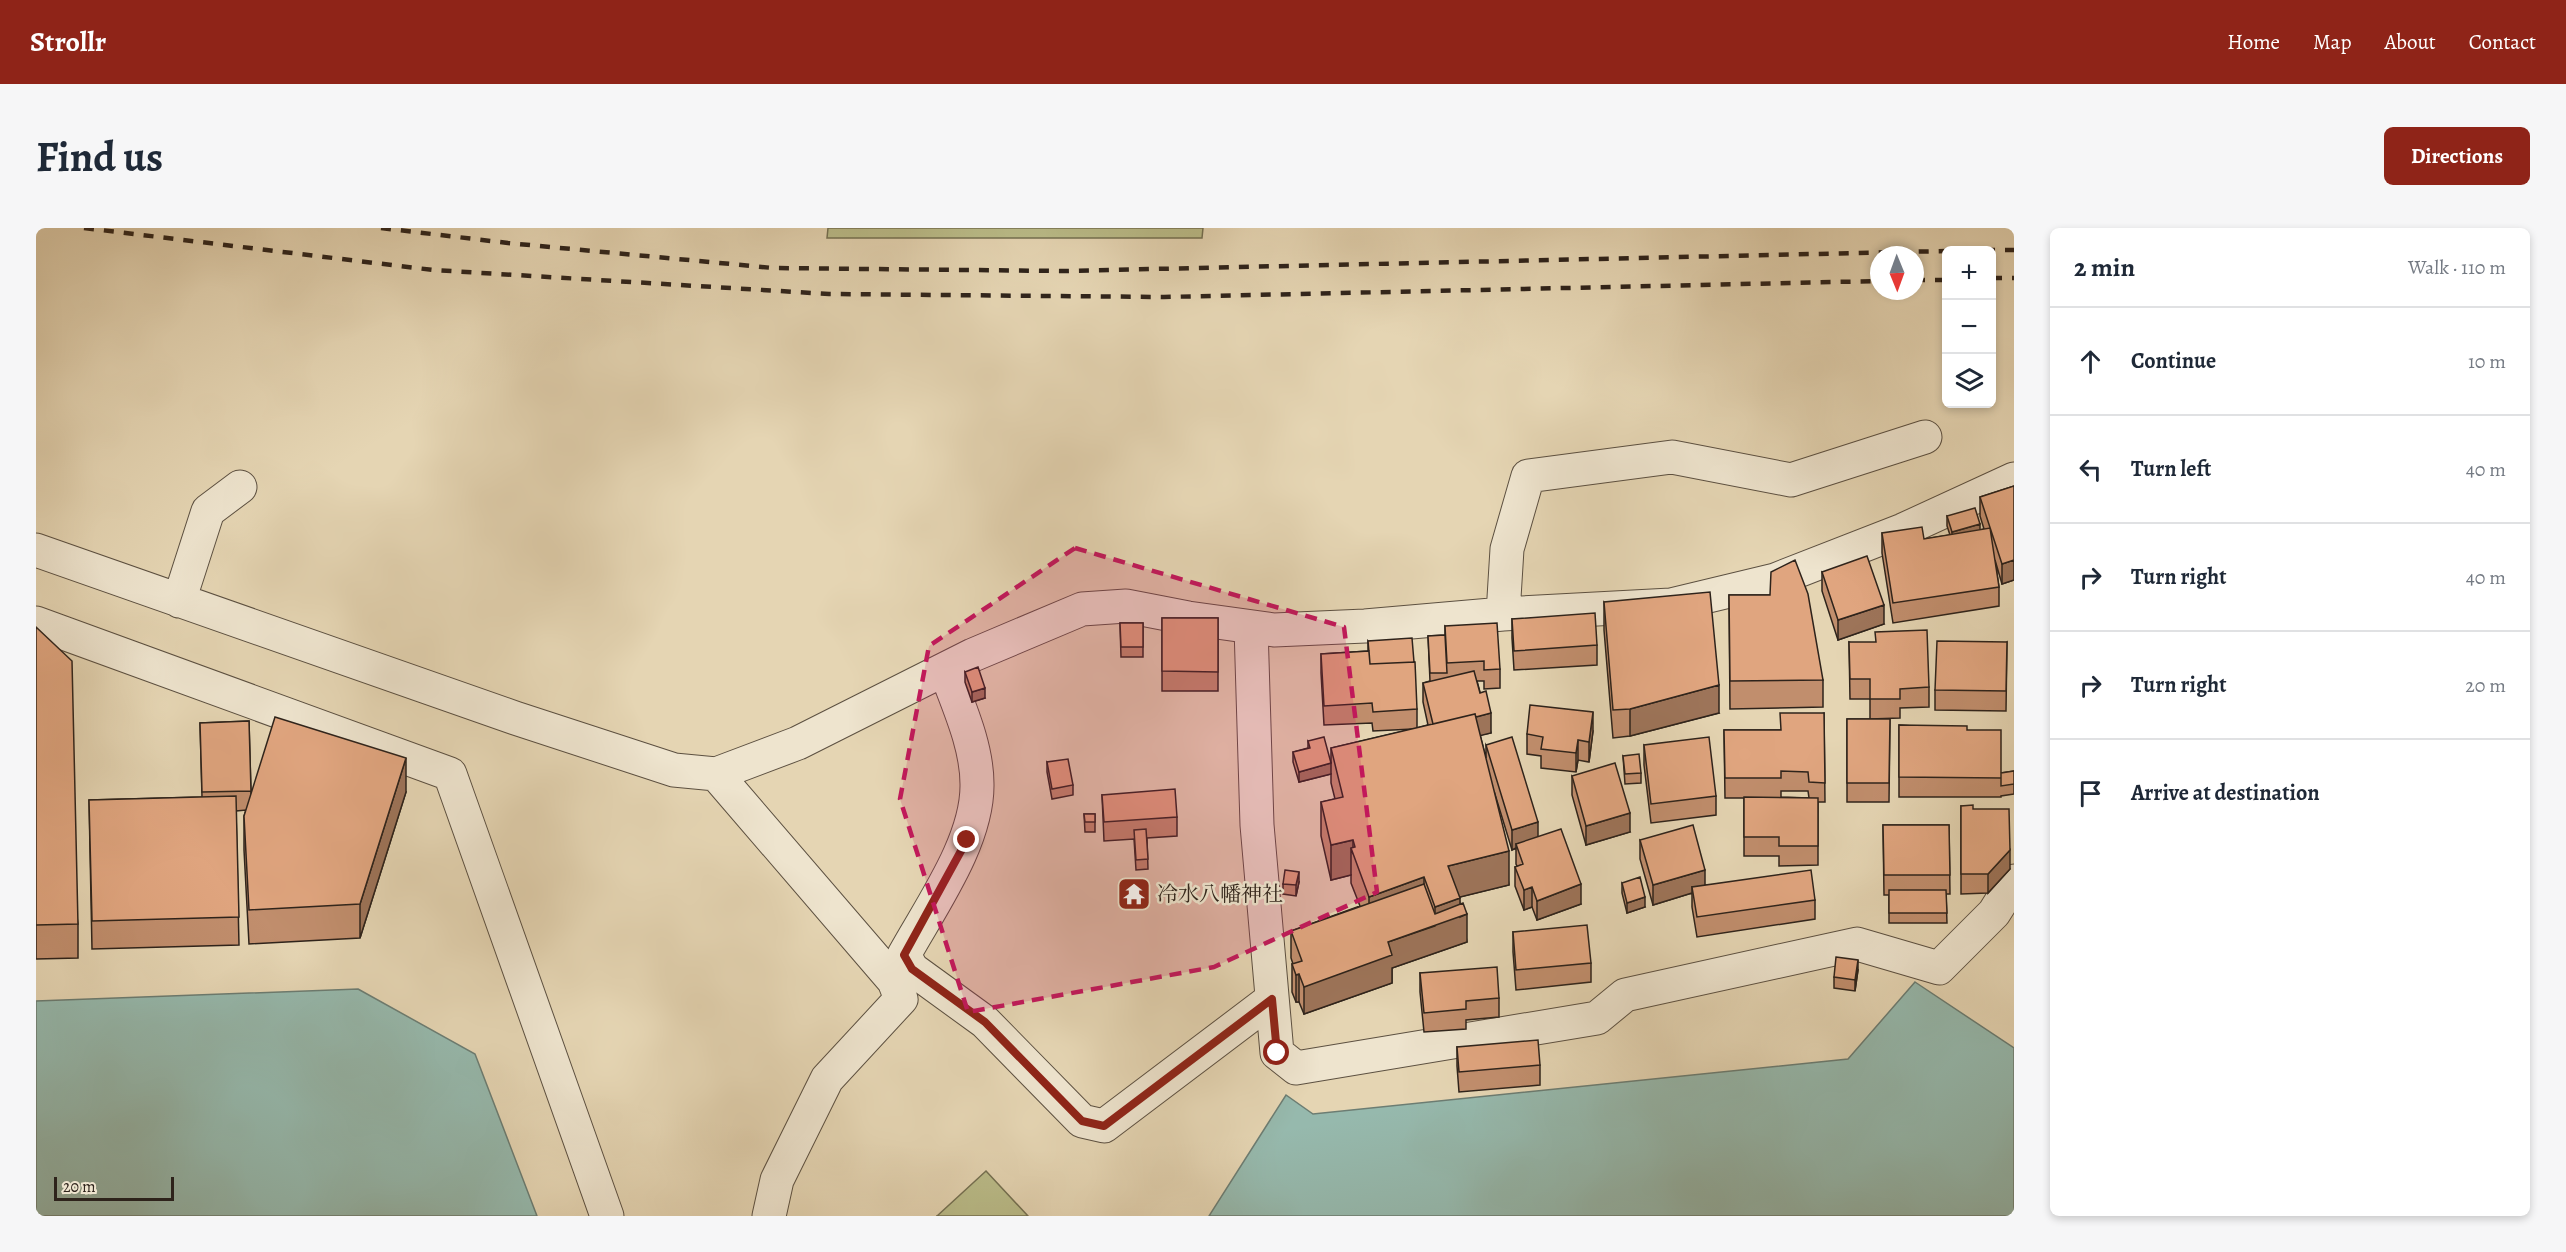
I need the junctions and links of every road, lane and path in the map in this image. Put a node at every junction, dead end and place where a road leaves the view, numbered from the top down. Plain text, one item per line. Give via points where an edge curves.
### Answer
1 (1925, 437) dead end
2 (2014, 479) edge
3 (240, 487) dead end
4 (36, 550) edge
5 (179, 601) junction
6 (1503, 614) junction
7 (36, 623) edge
8 (1251, 627) junction
9 (945, 669) junction
10 (716, 774) junction
11 (2014, 881) edge
12 (903, 975) junction
13 (1272, 999) junction
14 (607, 1216) edge
15 (769, 1216) edge

1 - 6 street via 1791,480 1672,457 1528,476 1507,549
2 - 6 street via 1903,530 1775,580 1671,605
3 - 5 street via 208,511
4 - 5 street
5 - 10 street via 674,770
6 - 8 street via 1354,627
7 - 14 street via 450,774
8 - 9 street via 1126,606 1082,609
8 - 13 street via 1257,825
9 - 10 street via 798,743
9 - 12 street via 972,748 977,784 967,840 904,955
10 - 12 street
11 - 13 street via 1994,913 1939,968 1857,945 1625,995 1596,1018 1296,1068 1277,1053
12 - 13 street via 985,1022 1082,1121 1104,1126
12 - 15 street via 901,999 827,1079 777,1180

